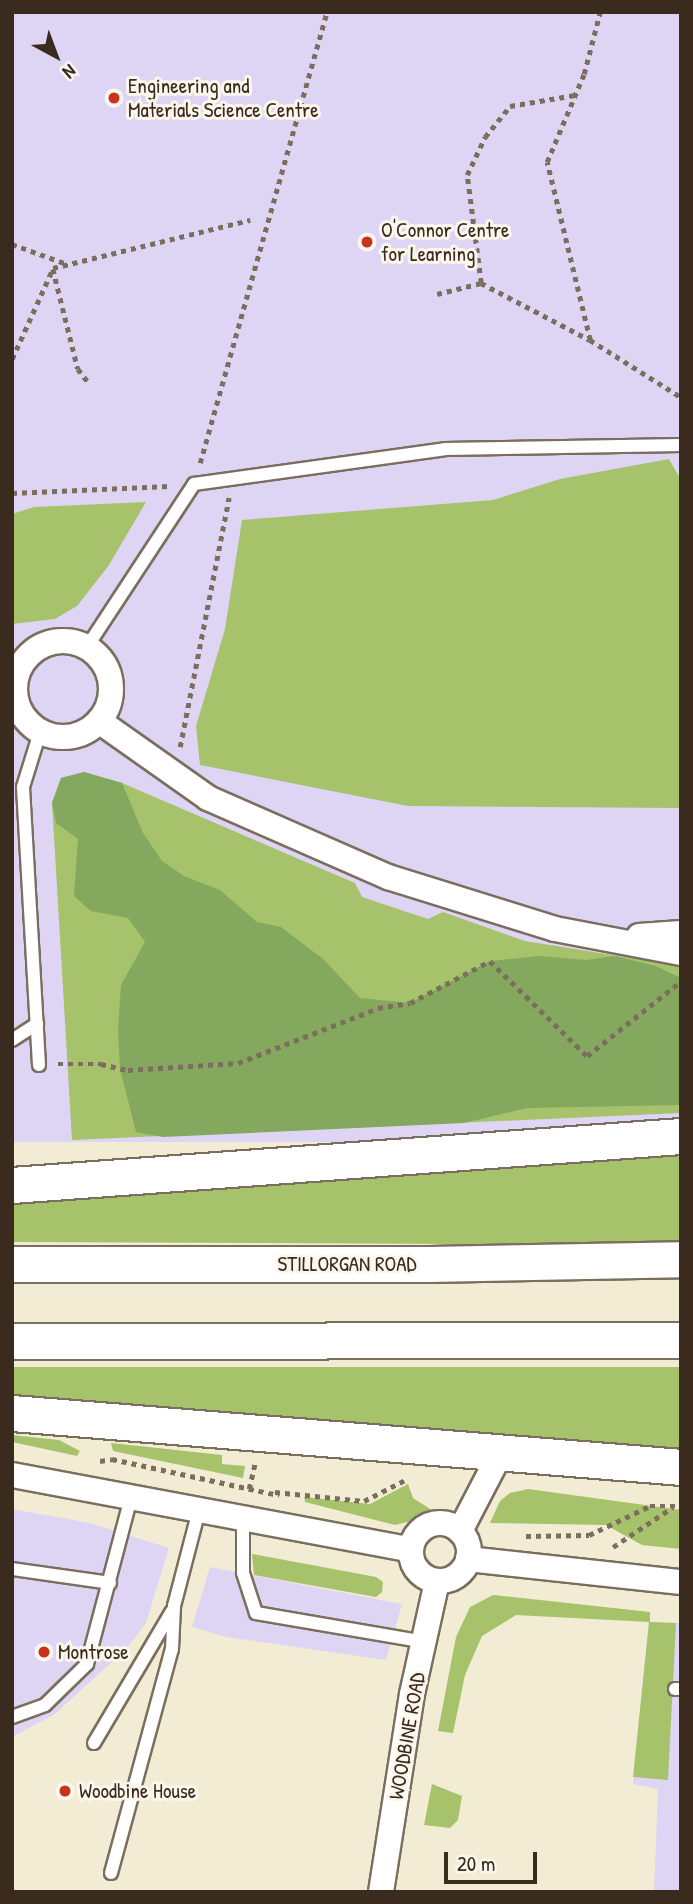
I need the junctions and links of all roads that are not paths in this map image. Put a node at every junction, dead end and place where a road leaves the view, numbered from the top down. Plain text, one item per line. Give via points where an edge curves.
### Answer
1 (681, 445) edge
2 (87, 647) junction
3 (16, 663) edge
4 (99, 721) junction
5 (40, 732) junction
6 (681, 933) edge
7 (603, 939) junction
8 (681, 953) edge
9 (37, 1024) junction
10 (12, 1040) edge
11 (39, 1065) road end
12 (681, 1136) edge
13 (12, 1185) edge
14 (681, 1259) edge
15 (12, 1264) edge
16 (681, 1340) edge
17 (12, 1341) edge
18 (12, 1413) edge
19 (500, 1454) junction
20 (681, 1467) edge
21 (12, 1475) edge
22 (131, 1497) junction
23 (199, 1510) junction
24 (243, 1517) junction
25 (460, 1531) junction
26 (411, 1550) junction
27 (468, 1559) junction
28 (12, 1569) edge
29 (437, 1581) junction
30 (110, 1583) junction
31 (681, 1583) edge
32 (174, 1606) junction
33 (425, 1642) junction
34 (12, 1717) edge
35 (94, 1743) dead end
36 (111, 1873) dead end
37 (381, 1892) edge

1 - 2 lane via 445,449 194,484
2 - 3 street via 55,641
2 - 4 street via 105,664 110,678 108,708
3 - 5 street via 17,703 28,723
4 - 5 street via 72,737
4 - 7 street via 168,773 271,829 388,877 555,929
5 - 9 lane via 23,787
6 - 7 street
7 - 8 street
9 - 10 lane
9 - 11 lane
12 - 13 main road
14 - 15 main road, STILLORGAN ROAD via 429,1265
16 - 17 main road
18 - 19 main road
19 - 20 main road
19 - 25 street
21 - 22 street
22 - 23 street
22 - 30 lane
23 - 24 street
23 - 32 lane
24 - 26 street
24 - 33 lane via 244,1582 257,1613
25 - 26 street via 434,1524 418,1533
25 - 27 street via 467,1541
26 - 29 street via 421,1574
27 - 29 street via 460,1573
27 - 31 street
28 - 30 lane
29 - 33 street, WOODBINE ROAD
30 - 34 lane via 87,1664 45,1705
32 - 35 lane
32 - 36 lane via 172,1649
33 - 37 street, WOODBINE ROAD

